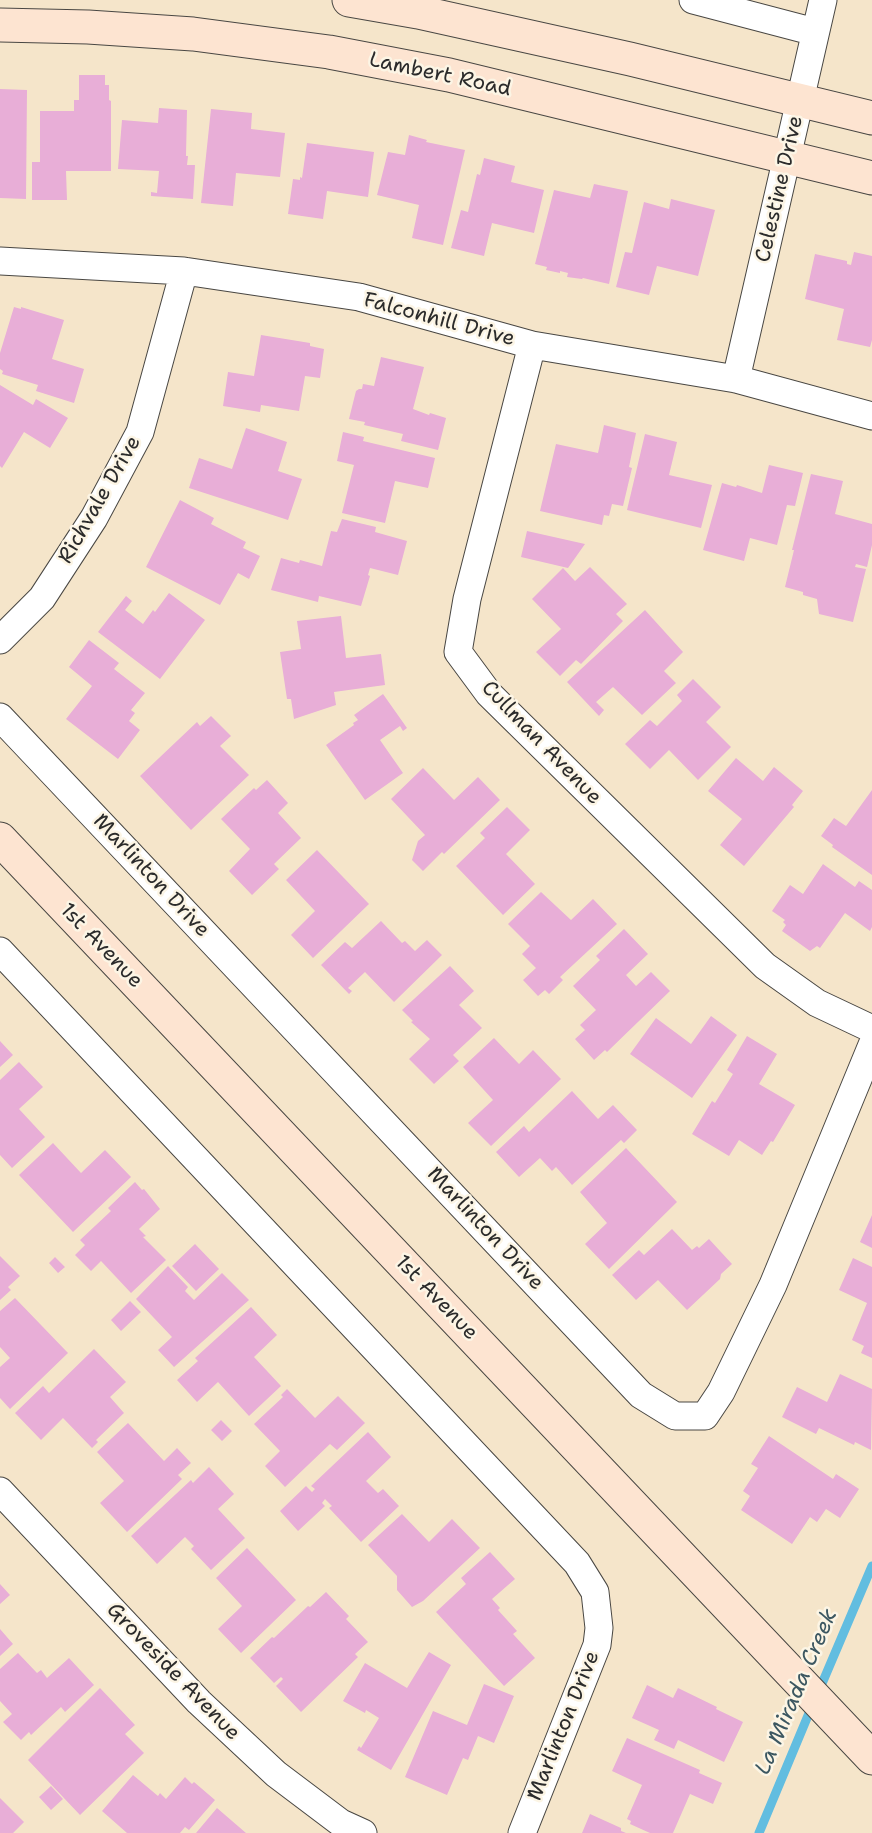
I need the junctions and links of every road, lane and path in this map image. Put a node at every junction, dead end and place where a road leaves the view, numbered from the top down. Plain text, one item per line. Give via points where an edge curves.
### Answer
1 (349, 0) edge
2 (693, 0) edge
3 (823, 0) edge
4 (0, 25) edge
5 (815, 32) junction
6 (801, 101) junction
7 (872, 118) edge
8 (787, 157) junction
9 (872, 178) edge
10 (0, 261) edge
11 (184, 271) junction
12 (532, 345) junction
13 (736, 379) junction
14 (872, 416) edge
15 (0, 640) edge
16 (0, 717) edge
17 (0, 839) edge
18 (0, 951) edge
19 (872, 1029) edge
20 (872, 1045) edge
21 (0, 1491) edge
22 (872, 1758) edge
23 (363, 1833) edge
24 (522, 1833) edge

1 - 6 main road via 630,59
2 - 5 street
3 - 5 street, Celestine Drive
4 - 8 main road, Lambert Road via 193,34 329,52 449,75
5 - 6 street, Celestine Drive
6 - 7 main road
6 - 8 street, Celestine Drive
8 - 9 main road, Lambert Road
8 - 13 street, Celestine Drive
10 - 11 street, Falconhill Drive
11 - 12 street, Falconhill Drive via 359,297
11 - 15 street, Richvale Drive via 140,432 94,518 42,598
12 - 13 street, Falconhill Drive
12 - 19 street, Cullman Avenue via 467,599 458,652 489,694 765,966 817,1003
13 - 14 street, Falconhill Drive
16 - 20 street, Marlinton Drive via 641,1395 675,1416 705,1416 721,1392 773,1285
17 - 22 main road, 1st Avenue
18 - 24 street, Marlinton Drive via 577,1563 595,1592 597,1644
21 - 23 street, Groveside Avenue via 199,1702 276,1774 341,1823

